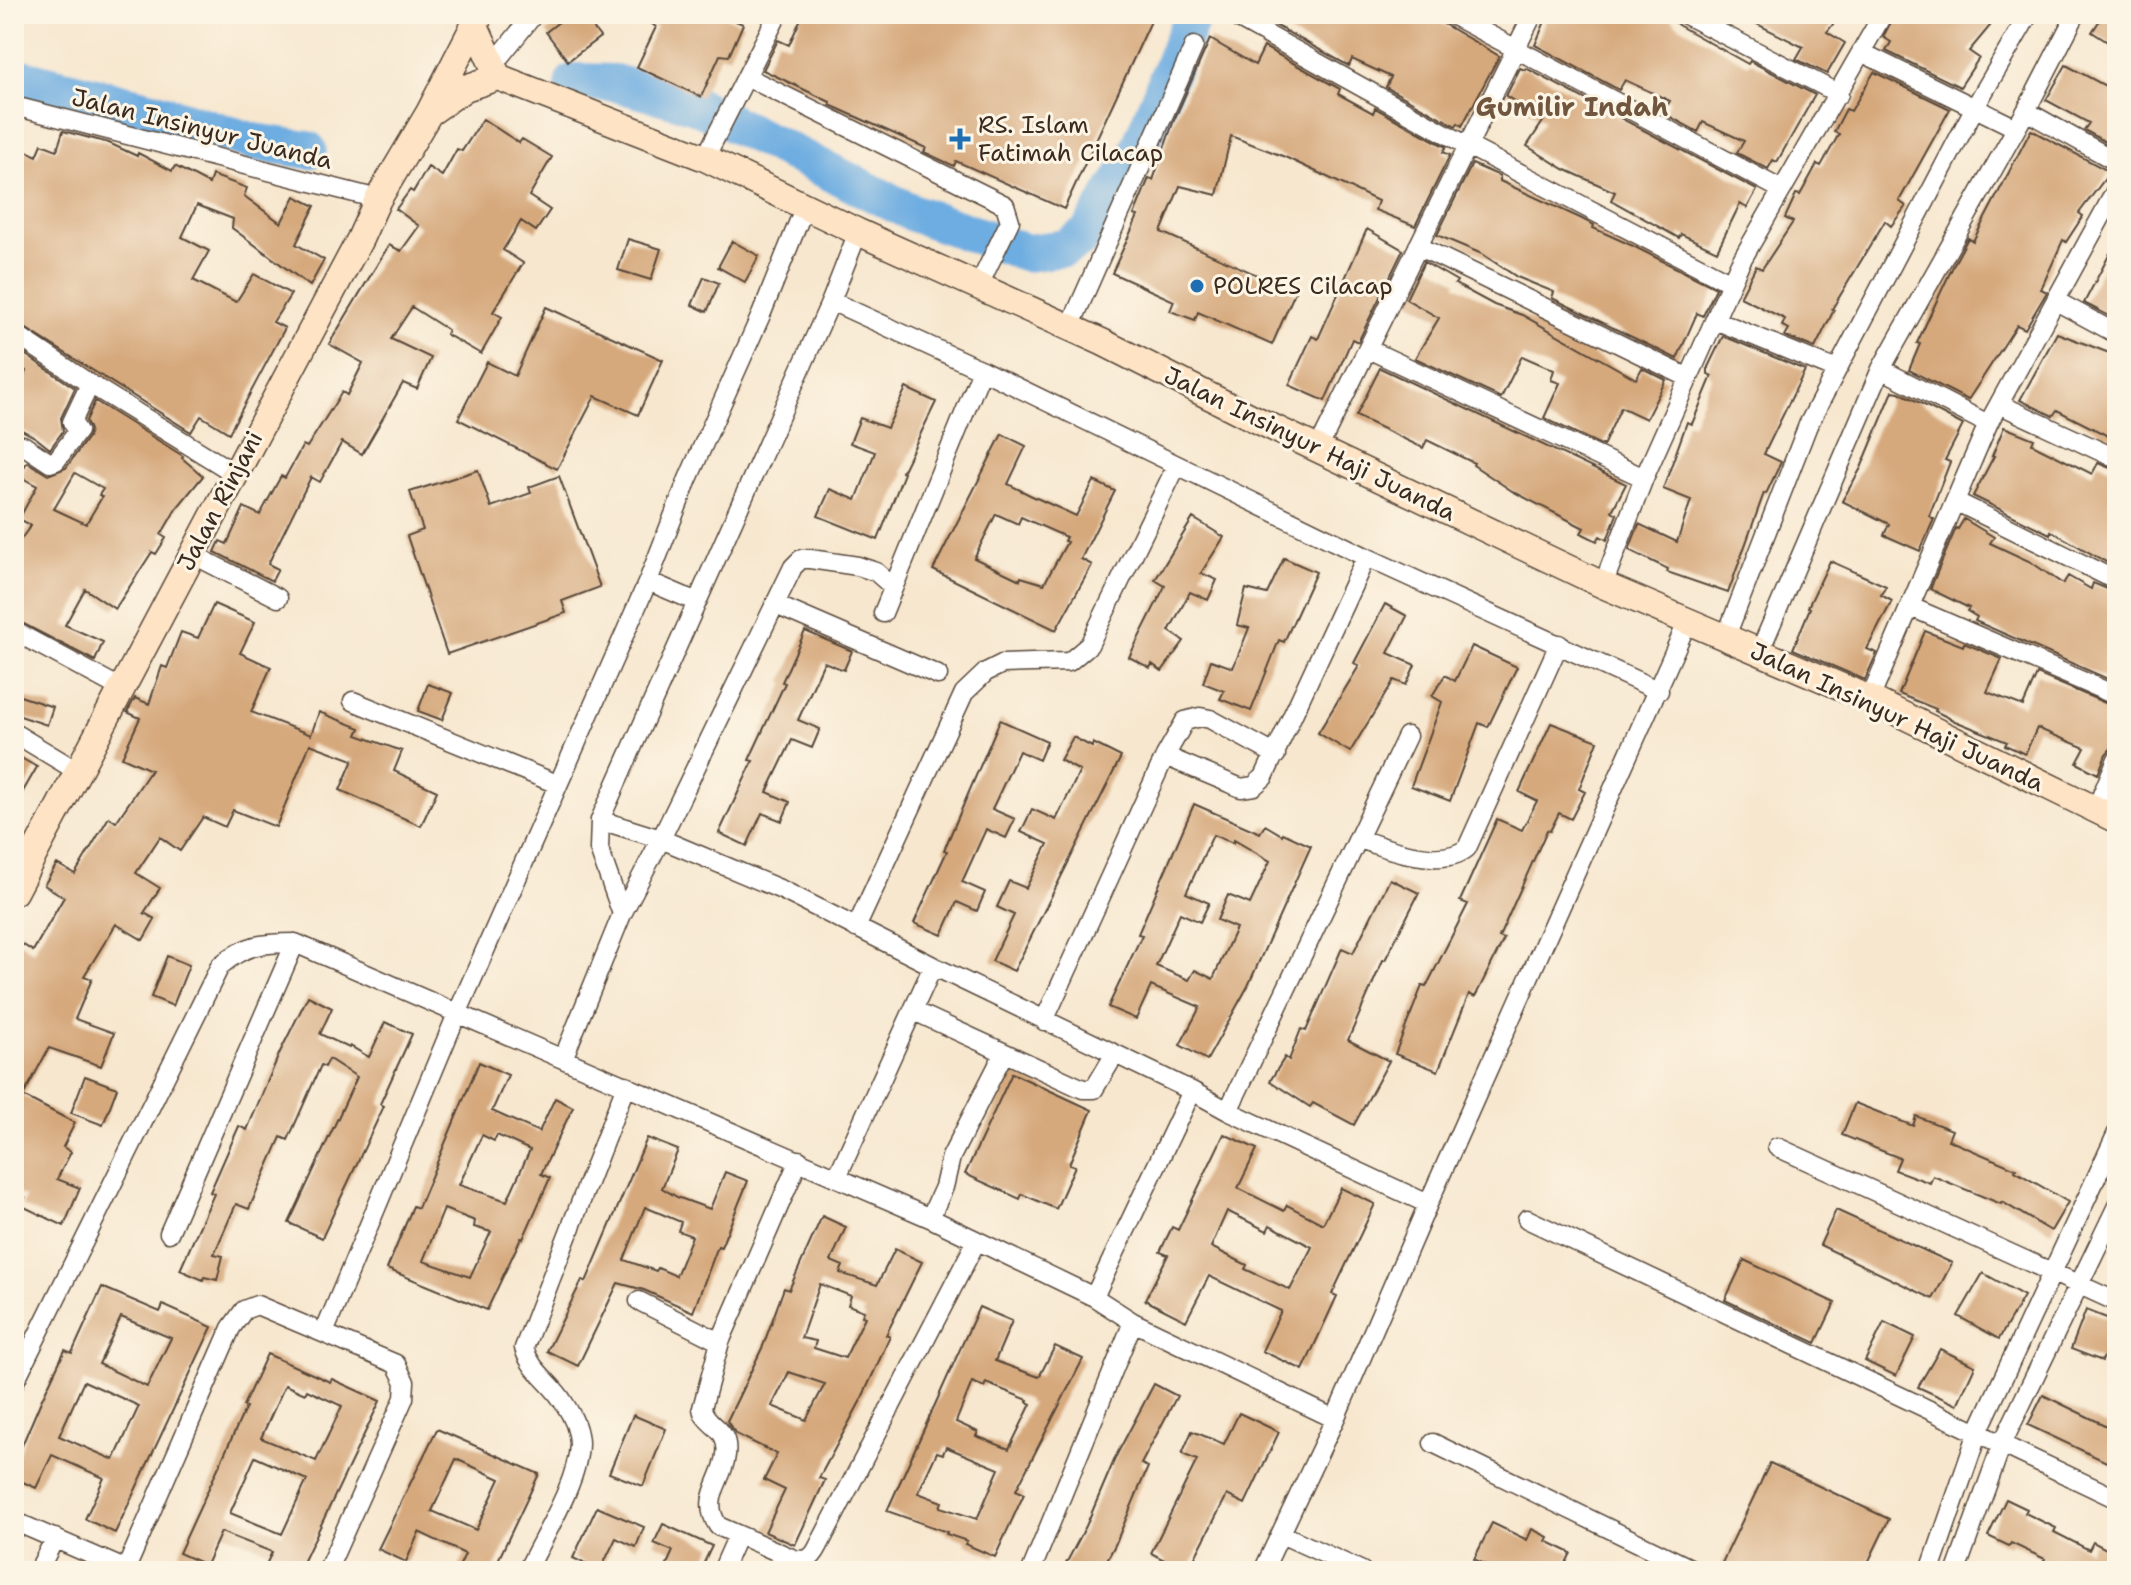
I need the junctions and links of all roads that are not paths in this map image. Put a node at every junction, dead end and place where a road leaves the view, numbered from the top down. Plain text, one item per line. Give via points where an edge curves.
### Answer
1 (534, 14) edge
2 (778, 14) edge
3 (1230, 14) edge
4 (1450, 14) edge
5 (1533, 14) edge
6 (1684, 14) edge
7 (1883, 14) edge
8 (2029, 14) edge
9 (2076, 14) edge
10 (477, 19) edge
11 (1194, 46) dead end
12 (1516, 48) junction
13 (1861, 52) junction
14 (496, 71) junction
15 (747, 77) junction
16 (1839, 94) junction
17 (14, 106) edge
18 (1975, 107) junction
19 (429, 113) junction
20 (2021, 120) junction
21 (1468, 146) junction
22 (705, 158) junction
23 (2117, 162) edge
24 (2117, 188) edge
25 (1782, 190) junction
26 (378, 199) junction
27 (805, 206) junction
28 (2110, 218) edge
29 (858, 232) junction
30 (1418, 246) junction
31 (1731, 283) junction
32 (979, 285) junction
33 (831, 301) junction
34 (2056, 301) junction
35 (1715, 320) junction
36 (1070, 327) junction
37 (14, 333) edge
38 (2117, 334) edge
39 (1368, 349) junction
40 (1881, 369) junction
41 (982, 370) junction
42 (1837, 370) junction
43 (1689, 378) junction
44 (90, 384) junction
45 (2001, 405) junction
46 (1988, 424) junction
47 (17, 449) edge
48 (1318, 449) junction
49 (2117, 459) edge
50 (1176, 467) junction
51 (234, 473) junction
52 (1644, 478) junction
53 (1957, 502) junction
54 (192, 554) junction
55 (1366, 557) junction
56 (648, 581) junction
57 (2117, 581) edge
58 (1603, 585) junction
59 (893, 587) junction
60 (278, 598) dead end
61 (697, 602) junction
62 (776, 605) junction
63 (1911, 607) junction
64 (883, 613) dead end
65 (1687, 623) junction
66 (14, 631) edge
67 (1725, 639) junction
68 (1559, 644) junction
69 (1759, 653) junction
70 (938, 675) dead end
71 (120, 688) junction
72 (1659, 691) junction
73 (2117, 696) edge
74 (1870, 699) junction
75 (353, 701) dead end
76 (14, 733) edge
77 (1407, 736) dead end
78 (1276, 755) junction
79 (1165, 756) junction
80 (2117, 759) edge
81 (77, 771) junction
82 (557, 784) junction
83 (2106, 815) edge
84 (600, 820) junction
85 (1358, 838) junction
86 (661, 839) junction
87 (14, 892) edge
88 (622, 914) junction
89 (856, 928) junction
90 (295, 943) junction
91 (933, 966) junction
92 (914, 1011) junction
93 (457, 1014) junction
94 (1044, 1021) junction
95 (1115, 1054) junction
96 (1003, 1055) junction
97 (563, 1059) junction
98 (626, 1085) junction
99 (1192, 1091) junction
100 (1228, 1111) junction
101 (2117, 1133) edge
102 (1777, 1147) dead end
103 (799, 1160) junction
104 (837, 1177) junction
105 (1428, 1204) junction
106 (2117, 1206) edge
107 (930, 1218) junction
108 (1527, 1219) dead end
109 (169, 1233) dead end
110 (976, 1242) junction
111 (2053, 1273) junction
112 (2080, 1286) junction
113 (1094, 1297) junction
114 (639, 1301) dead end
115 (2117, 1302) edge
116 (1133, 1322) junction
117 (324, 1333) junction
118 (720, 1342) junction
119 (14, 1383) edge
120 (1335, 1419) junction
121 (1978, 1432) junction
122 (1433, 1443) dead end
123 (2002, 1444) junction
124 (2117, 1499) edge
125 (14, 1521) edge
126 (1281, 1534) junction
127 (738, 1535) junction
128 (55, 1538) junction
129 (127, 1570) edge
130 (38, 1571) edge
131 (327, 1571) edge
132 (527, 1571) edge
133 (722, 1571) edge
134 (1031, 1571) edge
135 (1263, 1571) edge
136 (1362, 1571) edge
137 (1696, 1571) edge
138 (1930, 1571) edge
139 (1956, 1571) edge

1 - 14 street
2 - 15 street
3 - 21 street
4 - 12 street
5 - 12 street
6 - 16 street
7 - 13 street
8 - 18 street
9 - 20 street
10 - 14 street
10 - 19 street, Jalan Rinjani
11 - 36 street
12 - 21 street
12 - 25 street
13 - 16 street
13 - 18 street
14 - 19 street
14 - 22 street, Jalan Insinyur Haji Juanda
15 - 22 street
15 - 32 street via 1005,205 1010,221
16 - 25 street
17 - 26 street, Jalan Insinyur Juanda
18 - 20 street
18 - 42 street
19 - 26 street, Jalan Rinjani
20 - 23 street
20 - 40 street
21 - 30 street
21 - 31 street
22 - 27 street, Jalan Insinyur Haji Juanda
24 - 28 street
25 - 31 street
26 - 51 street, Jalan Rinjani
27 - 29 street, Jalan Insinyur Haji Juanda
27 - 56 street
28 - 34 street
29 - 32 street, Jalan Insinyur Haji Juanda
29 - 33 street
30 - 39 street
30 - 43 street
31 - 35 street
32 - 36 street, Jalan Insinyur Haji Juanda
33 - 41 street
33 - 61 street
34 - 38 street
34 - 45 street
35 - 42 street
35 - 43 street
36 - 48 street, Jalan Insinyur Haji Juanda
37 - 44 street
39 - 48 street
39 - 52 street
40 - 46 street
40 - 69 street
41 - 50 street
41 - 59 street
42 - 67 street via 1808,425
43 - 52 street
44 - 47 street via 72,422 78,431 56,461
44 - 51 street
45 - 46 street
45 - 49 street
46 - 53 street
48 - 58 street, Jalan Insinyur Haji Juanda
50 - 55 street
50 - 89 street via 1089,645 1069,662 1002,664 964,693
51 - 54 street, Jalan Rinjani
52 - 58 street
53 - 57 street
53 - 63 street
54 - 60 street
54 - 71 street, Jalan Rinjani
55 - 68 street
55 - 78 street
56 - 61 street
56 - 82 street
58 - 65 street, Jalan Insinyur Haji Juanda
59 - 62 street via 876,572 858,566 801,559
59 - 64 street
61 - 84 street
62 - 70 street
62 - 86 street
63 - 73 street
63 - 74 street
65 - 67 street, Jalan Insinyur Haji Juanda
65 - 72 street
66 - 71 street
67 - 69 street, Jalan Insinyur Haji Juanda
68 - 72 street
68 - 85 street via 1467,848 1455,856 1432,857
69 - 74 street, Jalan Insinyur Haji Juanda
71 - 81 street, Jalan Rinjani
72 - 105 street
74 - 83 street, Jalan Insinyur Haji Juanda
75 - 82 street
76 - 81 street
77 - 85 street
78 - 79 street via 1264,777 1241,788
78 - 79 street via 1200,717 1185,721
79 - 94 street
80 - 83 street
81 - 87 street, Jalan Rinjani
82 - 93 street
84 - 86 street
84 - 88 street via 599,849
85 - 100 street
86 - 88 street
86 - 89 street
88 - 97 street
89 - 91 street
90 - 93 street
90 - 109 street
90 - 119 street via 254,945 220,966
91 - 92 street
91 - 94 street
92 - 96 street
92 - 104 street
93 - 97 street
93 - 117 street
94 - 95 street
95 - 96 street via 1099,1083 1089,1090
95 - 99 street
96 - 107 street via 951,1157
97 - 98 street
98 - 103 street
98 - 132 street via 524,1348 534,1370 562,1398 579,1444 570,1482
99 - 100 street
99 - 113 street
100 - 105 street
101 - 111 street
102 - 111 street
103 - 104 street
103 - 118 street
104 - 107 street
105 - 120 street
106 - 112 street
107 - 110 street
108 - 121 street
110 - 113 street
110 - 127 street via 814,1556 794,1559
111 - 112 street
111 - 121 street
112 - 115 street
112 - 123 street
113 - 116 street
114 - 118 street
116 - 120 street
116 - 134 street
117 - 129 street via 257,1305 244,1310 231,1328
117 - 131 street via 396,1364 405,1382 404,1398
118 - 127 street via 702,1408 721,1430 727,1454 710,1504 718,1526
120 - 126 street
121 - 123 street
121 - 138 street
122 - 137 street
123 - 124 street
123 - 139 street
125 - 128 street
126 - 135 street
126 - 136 street
127 - 133 street
128 - 129 street
128 - 130 street

